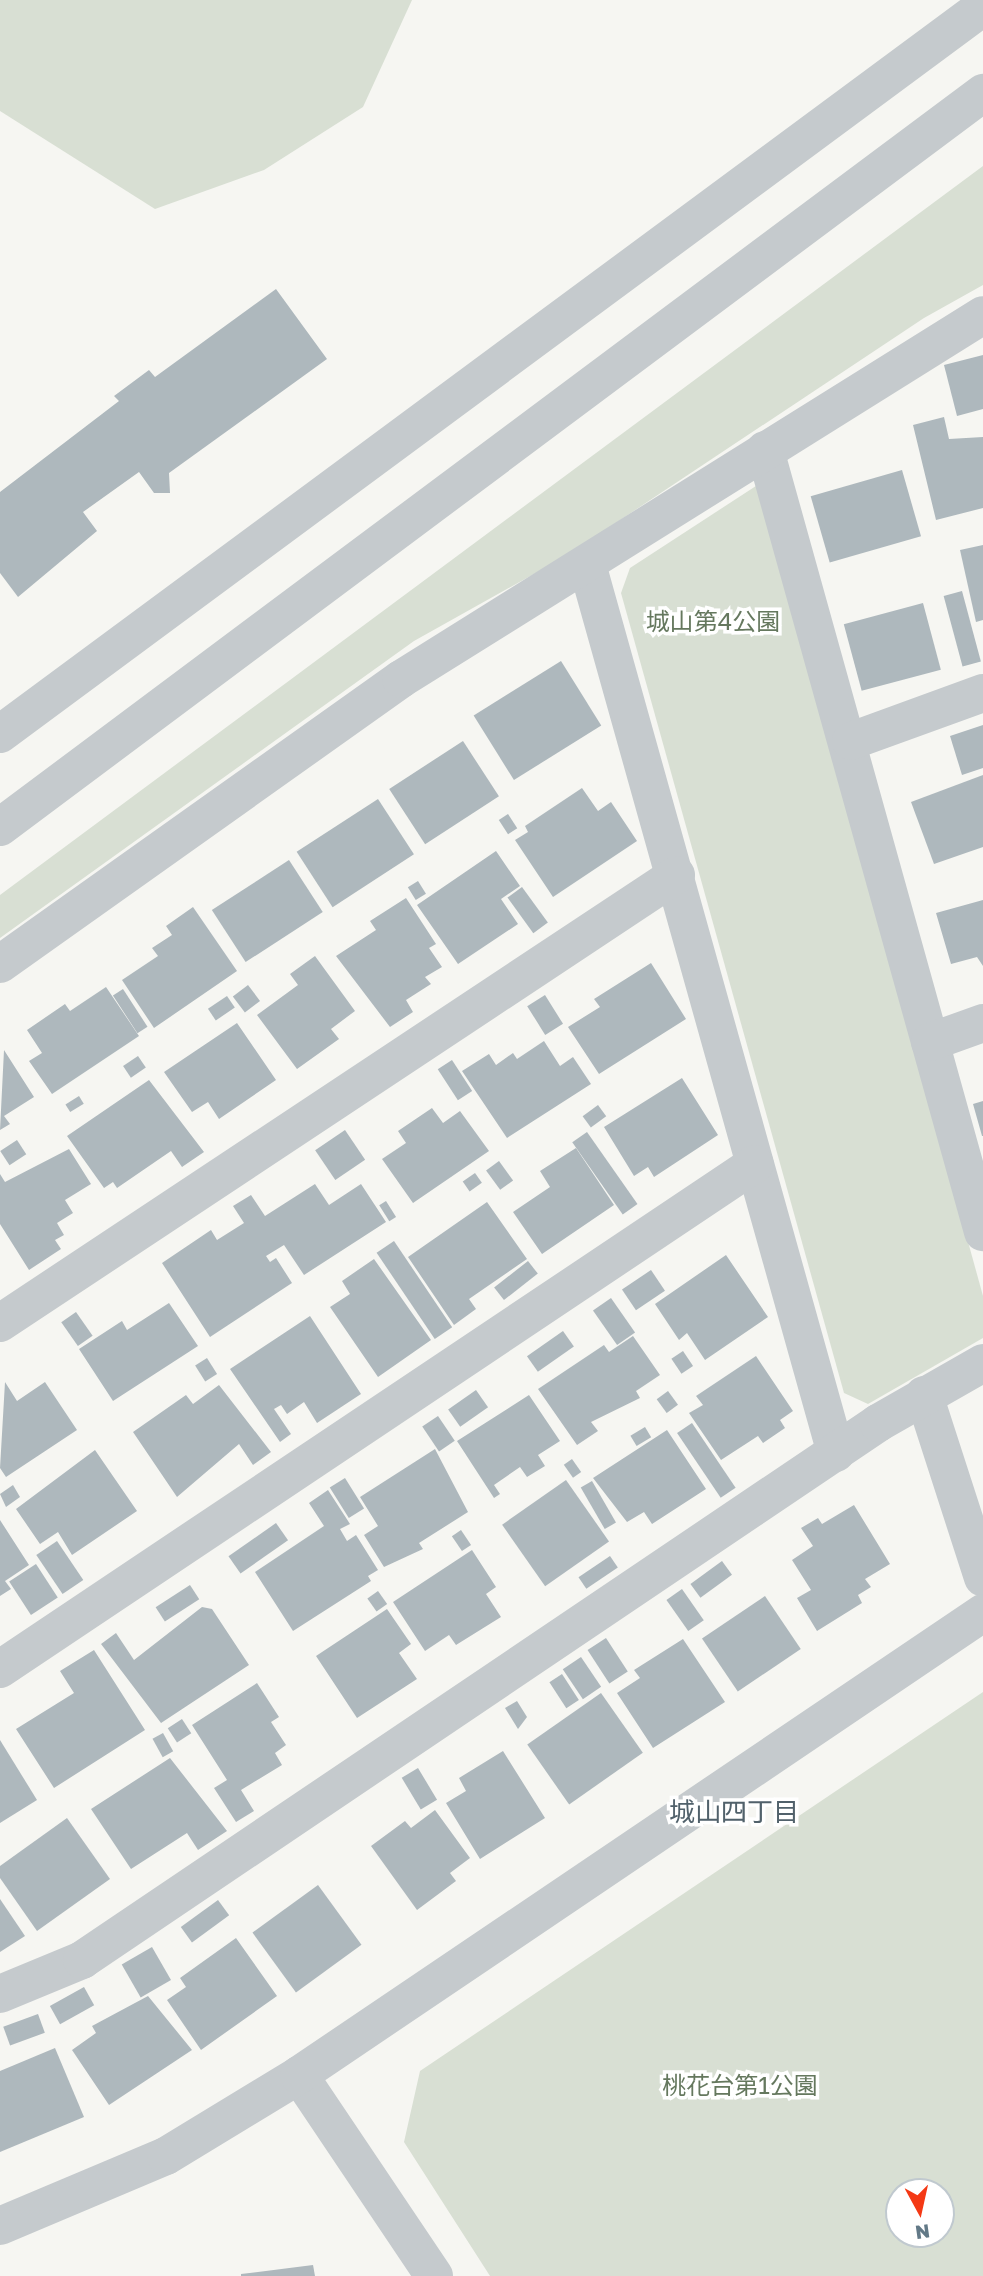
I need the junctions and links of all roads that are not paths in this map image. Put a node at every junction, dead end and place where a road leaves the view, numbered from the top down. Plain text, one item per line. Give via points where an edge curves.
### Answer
1 (983, 8) edge
2 (983, 93) edge
3 (983, 315) edge
4 (765, 450) junction
5 (588, 568) junction
6 (983, 693) edge
7 (0, 734) edge
8 (851, 741) junction
9 (0, 828) edge
10 (676, 875) junction
11 (0, 964) edge
12 (983, 1023) edge
13 (930, 1042) junction
14 (755, 1164) junction
15 (983, 1232) edge
16 (0, 1323) edge
17 (983, 1363) edge
18 (924, 1395) junction
19 (835, 1453) junction
20 (983, 1578) edge
21 (983, 1613) edge
22 (0, 1669) edge
23 (0, 1994) edge
24 (299, 2075) junction
25 (0, 2226) edge
26 (434, 2276) edge

1 - 7 street
2 - 9 street
3 - 4 street
4 - 5 street
4 - 8 street
5 - 10 street
5 - 11 street via 401,679
6 - 8 street
8 - 13 street
10 - 14 street
10 - 16 street
12 - 13 street
13 - 15 street
14 - 19 street
14 - 22 street
17 - 18 street
18 - 19 street
18 - 20 street
19 - 23 street via 82,1960
21 - 24 street
24 - 25 street via 166,2156
24 - 26 street

